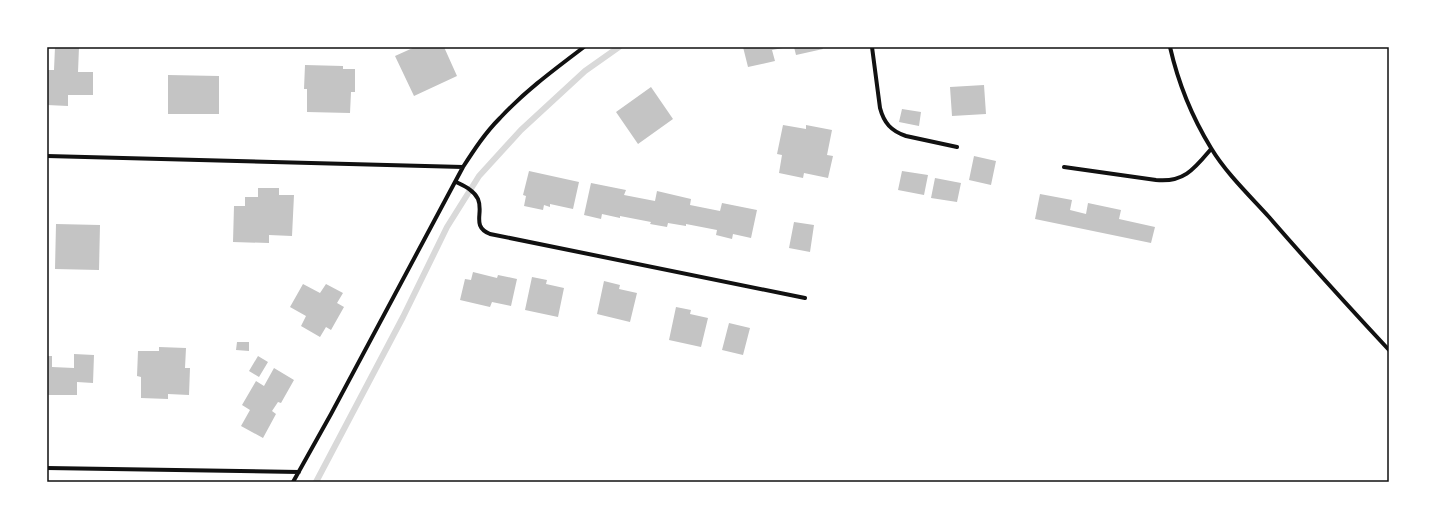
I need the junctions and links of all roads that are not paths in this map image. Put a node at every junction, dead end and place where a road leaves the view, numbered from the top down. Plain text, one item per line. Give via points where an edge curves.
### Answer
1 (584, 47) edge
2 (872, 47) edge
3 (1170, 47) edge
4 (958, 147) dead end
5 (1211, 149) junction
6 (47, 156) edge
7 (1064, 166) dead end
8 (463, 167) junction
9 (456, 182) junction
10 (805, 298) dead end
11 (1389, 350) edge
12 (47, 468) edge
13 (299, 472) junction
14 (293, 482) edge

1 - 8 street via 514,103 489,130
2 - 4 street via 880,108 888,126 898,134
3 - 5 street via 1182,87
5 - 7 street via 1187,174 1170,180
5 - 11 street via 1319,274
6 - 8 street
8 - 9 street
9 - 10 street via 469,189 478,199 481,228 490,234
9 - 13 street
12 - 13 street
13 - 14 street

